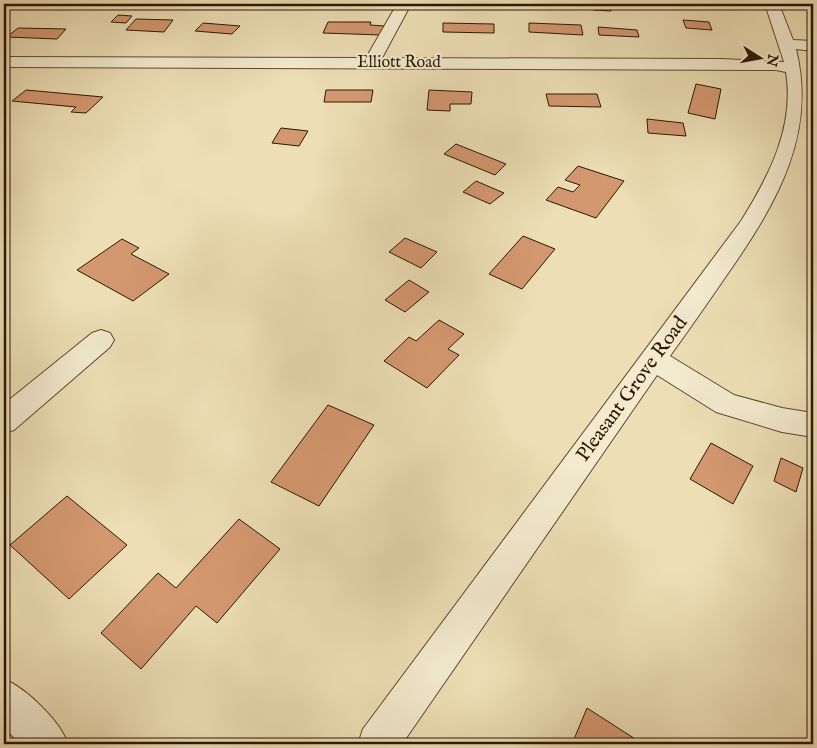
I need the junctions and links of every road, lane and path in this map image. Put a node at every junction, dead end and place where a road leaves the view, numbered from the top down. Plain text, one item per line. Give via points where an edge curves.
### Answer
1 (404, 4) edge
2 (772, 4) edge
3 (798, 53) edge
4 (4, 62) edge
5 (371, 63) junction
6 (101, 340) dead end
7 (653, 360) junction
8 (4, 421) edge
9 (813, 425) edge
10 (4, 698) edge
11 (48, 744) edge
12 (378, 744) edge

1 - 5 street
2 - 3 street, Pleasant Grove Road
3 - 5 street, Elliott Road via 768,65
3 - 7 street, Pleasant Grove Road via 793,133 775,180 751,222
4 - 5 street, Elliott Road
6 - 8 street
7 - 9 street via 726,404
7 - 12 street, Pleasant Grove Road
10 - 11 street

